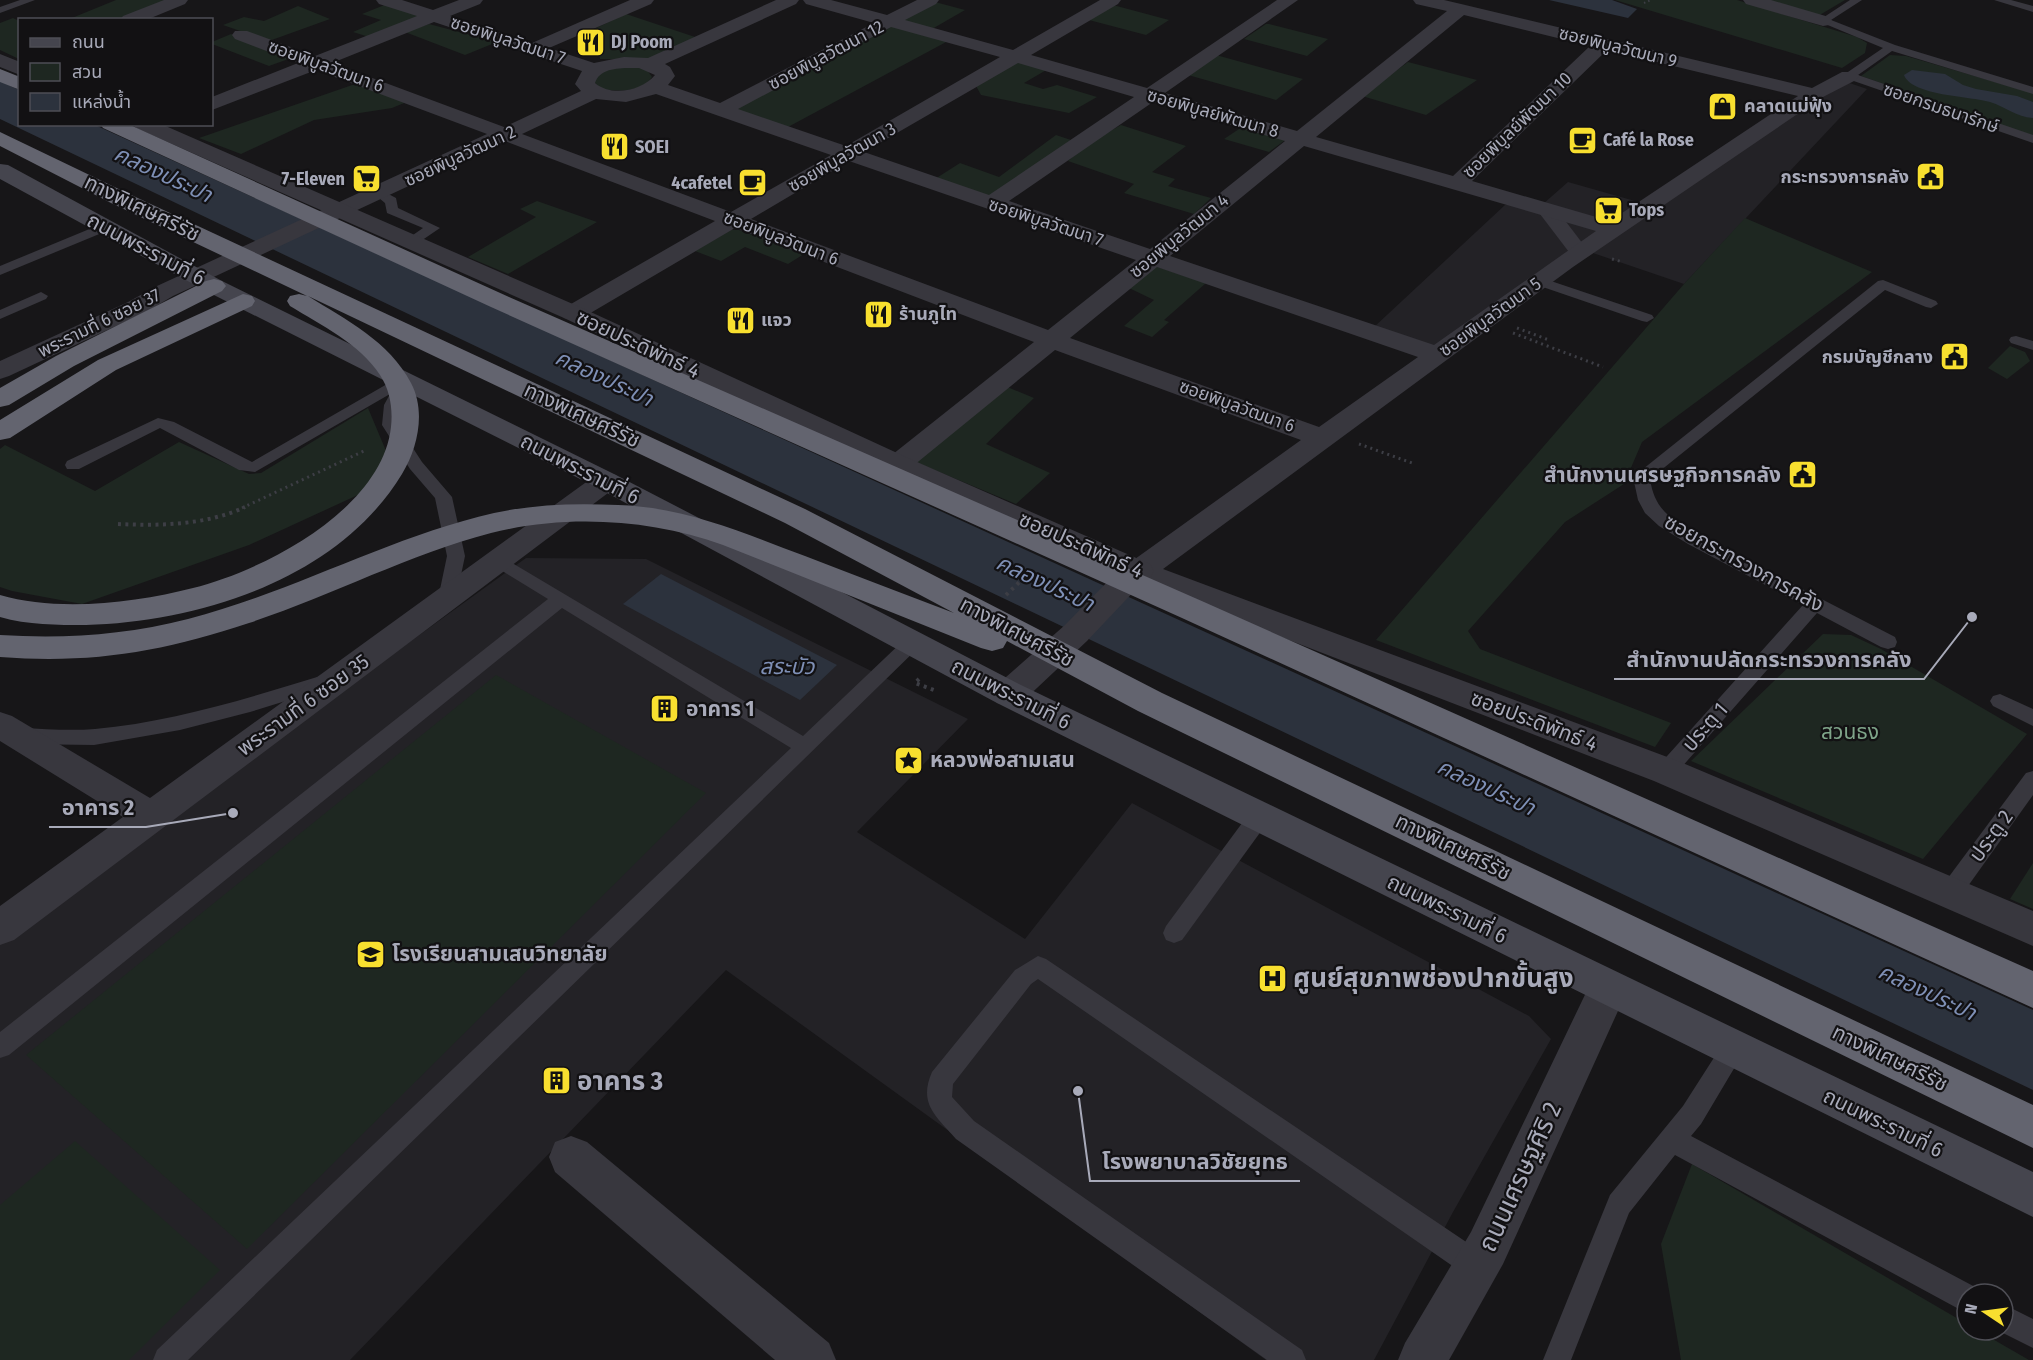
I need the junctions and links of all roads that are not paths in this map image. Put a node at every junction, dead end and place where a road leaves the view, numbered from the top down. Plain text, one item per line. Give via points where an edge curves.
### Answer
1 (30, 0) edge
2 (179, 0) edge
3 (386, 0) edge
4 (474, 0) edge
5 (645, 0) edge
6 (790, 0) edge
7 (812, 0) edge
8 (930, 0) edge
9 (1112, 0) edge
10 (1289, 0) edge
11 (1422, 0) edge
12 (1752, 0) edge
13 (1857, 0) edge
14 (1999, 0) edge
15 (1461, 9) junction
16 (2033, 9) edge
17 (0, 10) edge
18 (434, 16) junction
19 (134, 18) edge
20 (890, 21) junction
21 (1823, 21) junction
22 (241, 35) dead end
23 (1603, 43) junction
24 (1891, 47) junction
25 (535, 48) junction
26 (1015, 56) junction
27 (317, 63) junction
28 (650, 64) junction
29 (10, 66) edge
30 (596, 70) junction
31 (1849, 76) junction
32 (2021, 76) dead end
33 (1987, 77) junction
34 (18, 80) edge
35 (655, 87) junction
36 (2033, 91) edge
37 (595, 92) junction
38 (1814, 94) junction
39 (1150, 95) junction
40 (213, 104) edge
41 (721, 110) junction
42 (114, 126) edge
43 (151, 126) edge
44 (507, 134) junction
45 (0, 138) edge
46 (1301, 138) junction
47 (2033, 139) edge
48 (848, 153) junction
49 (1, 172) edge
50 (1458, 183) junction
51 (379, 193) junction
52 (990, 204) junction
53 (1547, 210) junction
54 (332, 215) junction
55 (734, 220) junction
56 (104, 227) junction
57 (1613, 229) junction
58 (410, 242) junction
59 (1579, 252) junction
60 (1153, 257) junction
61 (216, 269) junction
62 (0, 271) edge
63 (1539, 281) junction
64 (41, 296) dead end
65 (243, 301) junction
66 (1931, 304) dead end
67 (573, 313) junction
68 (0, 315) edge
69 (1647, 318) dead end
70 (1052, 339) junction
71 (2016, 340) dead end
72 (2033, 346) edge
73 (1438, 355) junction
74 (0, 371) edge
75 (402, 381) junction
76 (0, 399) edge
77 (5, 429) edge
78 (1322, 438) junction
79 (898, 464) junction
80 (73, 465) dead end
81 (606, 481) junction
82 (497, 560) junction
83 (1128, 581) junction
84 (447, 599) junction
85 (561, 599) junction
86 (1815, 603) junction
87 (0, 606) edge
88 (1888, 642) dead end
89 (912, 644) junction
90 (0, 646) edge
91 (344, 676) junction
92 (1009, 694) junction
93 (2000, 701) dead end
94 (1150, 702) junction
95 (2033, 718) edge
96 (9, 731) edge
97 (804, 746) junction
98 (1666, 771) junction
99 (2033, 779) edge
100 (152, 817) junction
101 (1259, 817) junction
102 (1950, 893) junction
103 (0, 928) edge
104 (2033, 929) edge
105 (1174, 933) dead end
106 (1608, 989) junction
107 (2033, 990) edge
108 (0, 1047) edge
109 (1733, 1050) junction
110 (2033, 1127) edge
111 (1672, 1140) junction
112 (571, 1156) dead end
113 (2033, 1195) edge
114 (1477, 1266) junction
115 (1955, 1292) edge
116 (2015, 1324) edge
117 (2033, 1334) edge
118 (167, 1360) edge
119 (812, 1360) edge
120 (1292, 1360) edge
121 (1422, 1360) edge
122 (1557, 1360) edge

1 - 17 lane
2 - 19 street
3 - 18 street, ซอยพิบูลวัฒนา 7
4 - 18 street
5 - 25 street
6 - 28 street
7 - 20 street, ซอยพิบูลย์พัฒนา 8
8 - 20 street, ซอยพิบูลวัฒนา 12
9 - 26 street, ซอยพิบูลวัฒนา 3
10 - 39 street
11 - 15 street, ซอยพิบูลวัฒนา 9
12 - 21 street
13 - 21 lane
14 - 16 lane
15 - 23 street, ซอยพิบูลวัฒนา 9
15 - 46 street, ซอยพิบูลวัฒนา 4
18 - 25 street, ซอยพิบูลวัฒนา 7
18 - 27 street
20 - 26 street, ซอยพิบูลย์พัฒนา 8
20 - 41 street, ซอยพิบูลวัฒนา 12
21 - 24 lane
22 - 27 street, ซอยพิบูลวัฒนา 6
23 - 38 street, ซอยพิบูลวัฒนา 9
23 - 50 street, ซอยพิบูลย์พัฒนา 10
24 - 31 lane
24 - 33 lane
25 - 30 street, ซอยพิบูลวัฒนา 7
26 - 39 street, ซอยพิบูลย์พัฒนา 8
26 - 48 street, ซอยพิบูลวัฒนา 3
27 - 40 street
27 - 44 street, ซอยพิบูลวัฒนา 6
28 - 30 street via 628,62
28 - 35 street via 665,76
29 - 34 highway
30 - 37 street via 585,80 588,89
31 - 38 street, ซอยพิบูลวัฒนา 5
31 - 47 lane, ซอยกรมธนารักษ์
32 - 33 lane
33 - 36 lane
35 - 37 street via 618,96
35 - 41 street, ซอยพิบูลวัฒนา 7
37 - 44 street, ซอยพิบูลวัฒนา 2
38 - 57 street, ซอยพิบูลวัฒนา 5
39 - 46 street, ซอยพิบูลย์พัฒนา 8
39 - 52 street
41 - 48 street, ซอยพิบูลวัฒนา 7
42 - 107 highway
43 - 54 street, ซอยประดิพัทธ์ 4
44 - 51 street, ซอยพิบูลวัฒนา 2
44 - 55 street, ซอยพิบูลวัฒนา 6
45 - 61 highway, ทางพิเศษศรีรัช
46 - 50 street, ซอยพิบูลย์พัฒนา 8
46 - 60 street, ซอยพิบูลวัฒนา 4
48 - 52 street, ซอยพิบูลวัฒนา 7
48 - 55 street, ซอยพิบูลวัฒนา 3
49 - 56 main road, ถนนพระรามที่ 6
50 - 53 street, ซอยพิบูลย์พัฒนา 8
51 - 54 street, ซอยพิบูลวัฒนา 2
51 - 58 lane via 392,201 392,210 398,214 433,228
52 - 60 street, ซอยพิบูลวัฒนา 7
53 - 57 street, ซอยพิบูลย์พัฒนา 8
53 - 59 street
54 - 58 street, ซอยประดิพัทธ์ 4
54 - 61 street, ซอยพิบูลวัฒนา 2
55 - 67 street, ซอยพิบูลวัฒนา 3
55 - 70 street, ซอยพิบูลวัฒนา 6
56 - 61 main road, ถนนพระรามที่ 6
56 - 62 lane
57 - 59 street, ซอยพิบูลวัฒนา 5
58 - 67 street, ซอยประดิพัทธ์ 4
59 - 63 street, ซอยพิบูลวัฒนา 5
60 - 70 street, ซอยพิบูลวัฒนา 4
60 - 73 street, ซอยพิบูลวัฒนา 7
61 - 65 main road, ถนนพระรามที่ 6
61 - 74 street, พระรามที่ 6 ซอย 37
61 - 76 highway
61 - 87 highway via 268,281 385,363 405,403 401,448 391,470 369,501 336,531 293,559 195,599 143,611 90,615 45,614
61 - 94 highway, ทางพิเศษศรีรัช via 795,516
63 - 69 lane
63 - 73 street, ซอยพิบูลวัฒนา 5
64 - 68 lane
65 - 75 main road, ถนนพระรามที่ 6
65 - 77 highway via 107,365
66 - 86 lane, ซอยกระทรวงการคลัง via 1883,284 1641,477 1647,505 1665,522
67 - 79 street, ซอยประดิพัทธ์ 4
70 - 78 street, ซอยพิบูลวัฒนา 6
70 - 79 street, ซอยพิบูลวัฒนา 4
71 - 72 lane
73 - 78 street, ซอยพิบูลวัฒนา 5
75 - 80 lane via 255,467 245,466 158,423
75 - 81 main road, ถนนพระรามที่ 6
75 - 84 lane via 392,405 390,425 443,497 456,556
78 - 83 street, ซอยพิบูลวัฒนา 5
79 - 83 street, ซอยประดิพัทธ์ 4
81 - 82 street, พระรามที่ 6 ซอย 35
81 - 89 main road, ถนนพระรามที่ 6
82 - 84 street, พระรามที่ 6 ซอย 35
82 - 85 lane
83 - 92 street, ซอยพิบูลวัฒนา 5
83 - 98 street, ซอยประดิพัทธ์ 4 via 1345,651
84 - 91 street, พระรามที่ 6 ซอย 35
85 - 97 lane
85 - 108 lane
86 - 88 lane, ซอยกระทรวงการคลัง
86 - 98 lane, ประตู 1
89 - 92 main road, ถนนพระรามที่ 6
89 - 97 lane
90 - 94 highway via 68,650 194,630 455,535 533,516 608,513 671,520 724,536
91 - 96 lane via 250,705 94,737
91 - 100 street, พระรามที่ 6 ซอย 35
92 - 101 main road, ถนนพระรามที่ 6
93 - 95 lane
94 - 110 highway, ทางพิเศษศรีรัช
96 - 100 street
97 - 118 lane
98 - 102 street, ซอยประดิพัทธ์ 4
99 - 102 lane, ประตู 2
100 - 103 street, พระรามที่ 6 ซอย 35
101 - 105 lane
101 - 106 main road, ถนนพระรามที่ 6
102 - 104 street, ซอยประดิพัทธ์ 4
106 - 109 main road, ถนนพระรามที่ 6
106 - 114 street, ถนนเศรษฐศิริ 2
109 - 111 lane
109 - 113 main road, ถนนพระรามที่ 6
111 - 115 lane
111 - 122 lane via 1619,1204
112 - 119 street
114 - 120 lane via 1038,966 1023,976 941,1080 939,1101 965,1130
114 - 121 street, ถนนเศรษฐศิริ 2
116 - 117 lane

